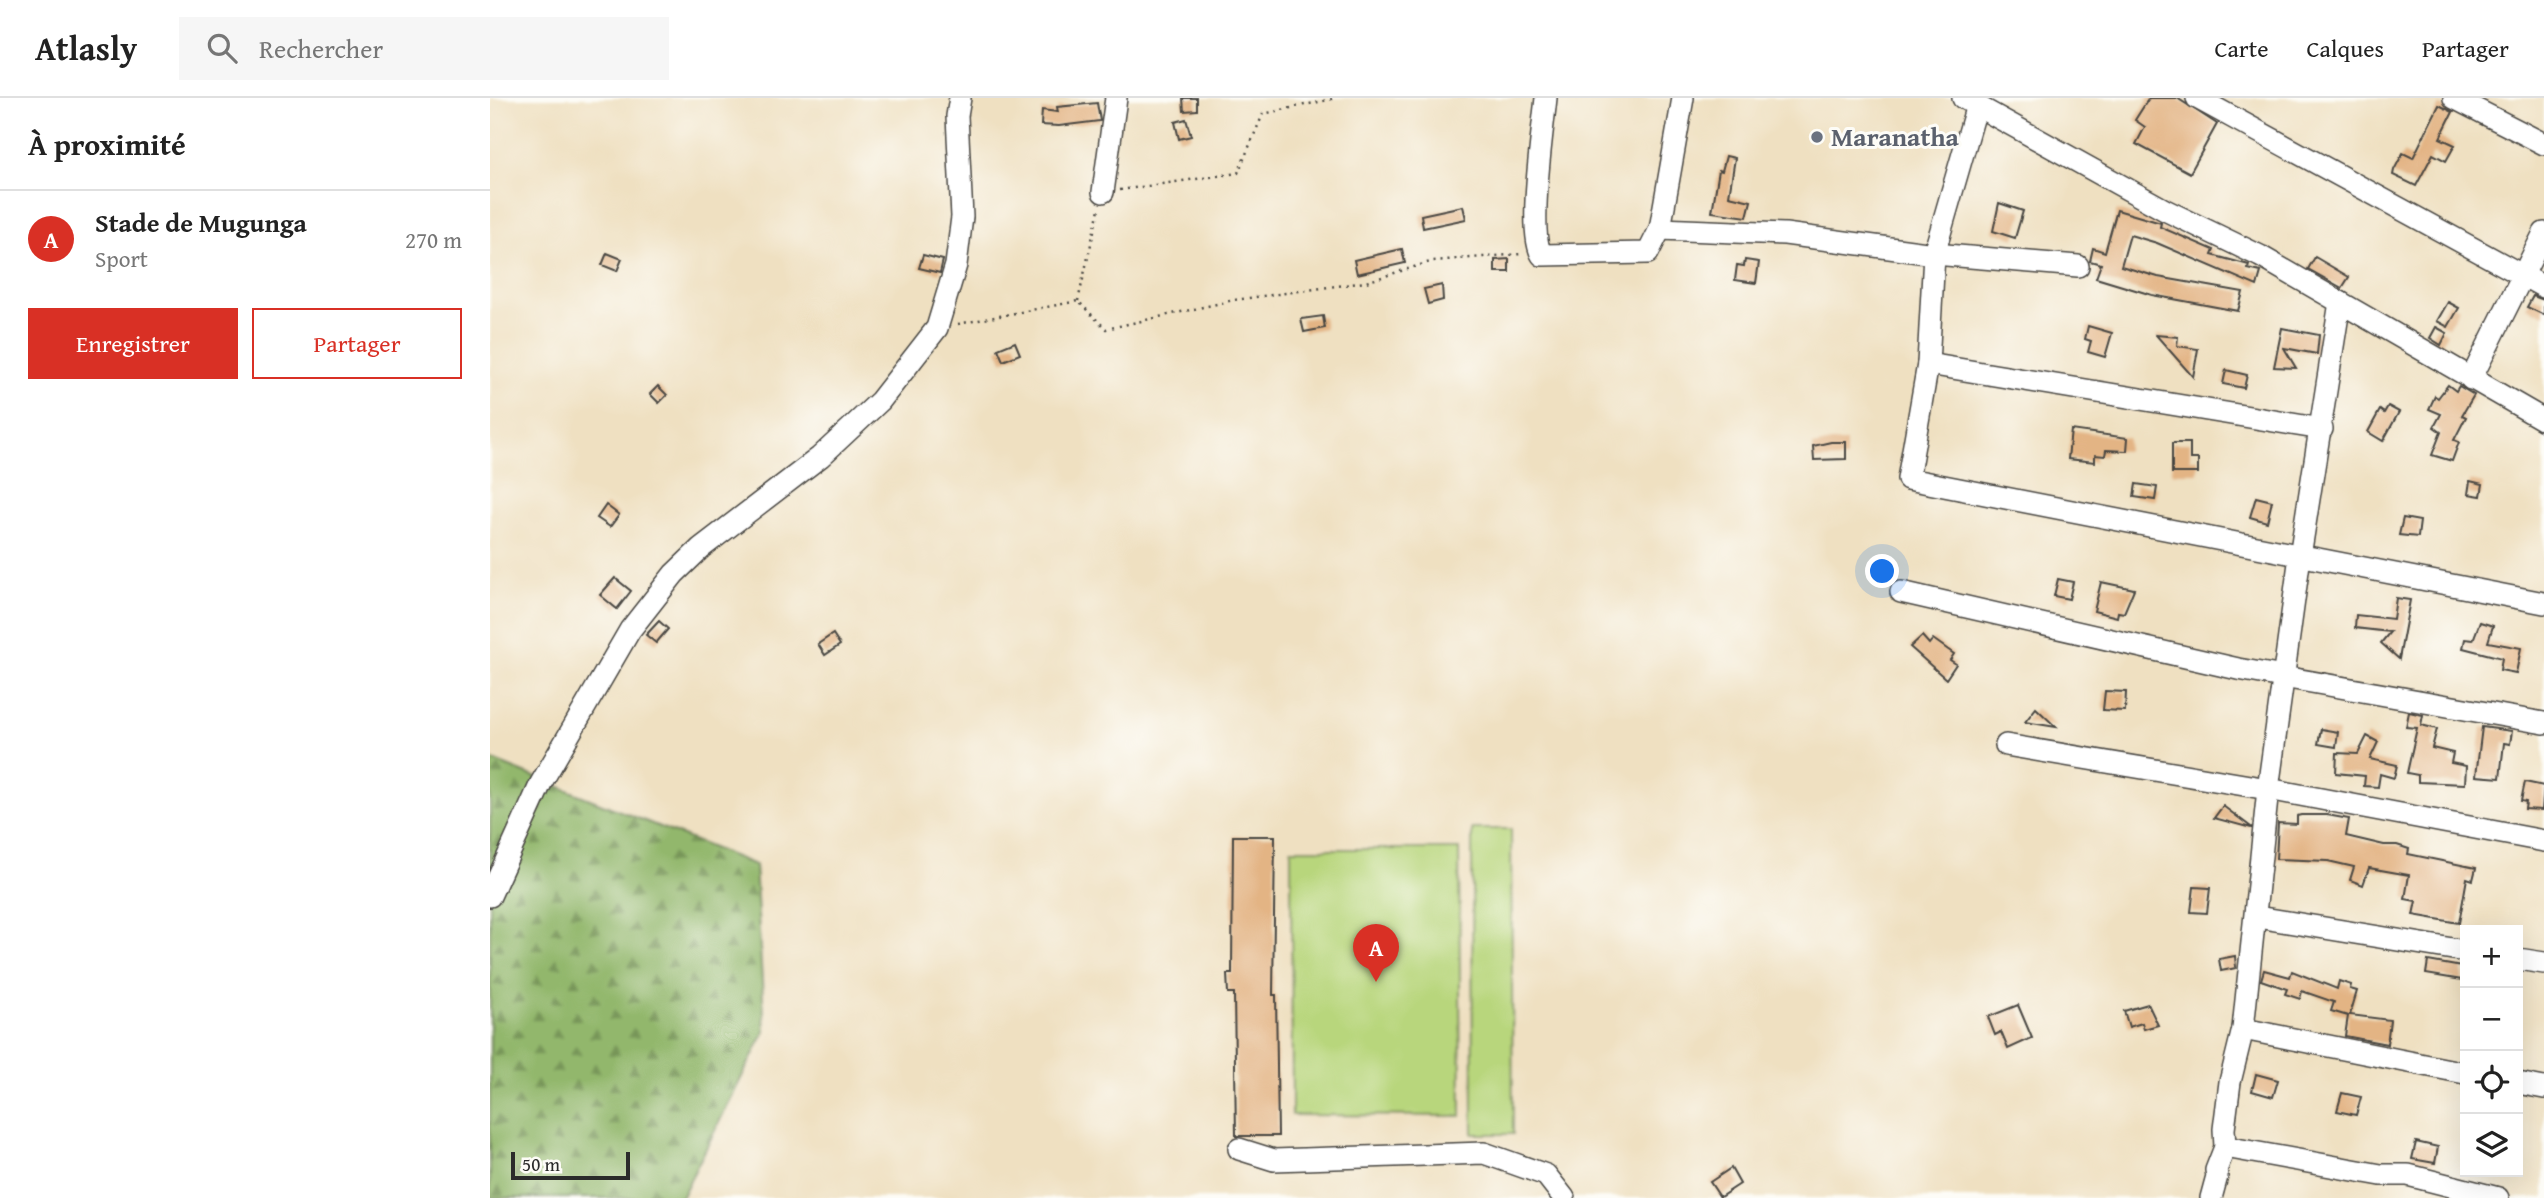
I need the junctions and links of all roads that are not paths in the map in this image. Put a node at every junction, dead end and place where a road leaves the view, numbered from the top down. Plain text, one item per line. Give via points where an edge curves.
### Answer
1 (960, 98) edge
2 (1116, 98) edge
3 (1546, 98) edge
4 (1683, 98) edge
5 (2197, 98) edge
6 (2454, 98) edge
7 (1970, 102) edge
8 (2544, 144) edge
9 (1103, 192) road end
10 (1660, 229) junction
11 (2544, 233) edge
12 (1934, 254) junction
13 (2078, 266) dead end
14 (2523, 276) junction
15 (2544, 287) edge
16 (2340, 302) junction
17 (1928, 364) junction
18 (2471, 379) junction
19 (2544, 420) edge
20 (2322, 429) junction
21 (2300, 556) junction
22 (1901, 592) dead end
23 (2544, 603) edge
24 (2285, 676) junction
25 (2544, 723) edge
26 (2006, 745) dead end
27 (2268, 789) junction
28 (2544, 842) edge
29 (490, 896) edge
30 (2257, 917) junction
31 (2460, 950) edge
32 (2523, 960) edge
33 (2544, 963) edge
34 (2243, 1029) junction
35 (2460, 1072) edge
36 (2523, 1084) edge
37 (2544, 1088) edge
38 (2225, 1147) junction
39 (1239, 1149) dead end
40 (1564, 1198) edge
41 (2211, 1198) edge
42 (2498, 1198) edge

1 - 29 street via 962,217 956,265 937,328 880,401 820,457 674,574 630,630 541,783
2 - 9 street
3 - 10 street via 1536,215 1537,247 1542,255 1648,253
4 - 10 street
5 - 14 street
6 - 8 street
7 - 12 street
7 - 16 street
10 - 12 street via 1785,234
11 - 14 street
12 - 13 street
12 - 17 street
14 - 15 street
14 - 18 street
16 - 18 street
16 - 20 street
17 - 20 street
17 - 21 street via 1908,479
18 - 19 street
20 - 21 street
21 - 23 street
21 - 24 street
22 - 24 street
24 - 25 street
24 - 27 street
26 - 27 street
27 - 28 street
27 - 30 street
30 - 31 street
30 - 34 street
32 - 33 street
34 - 35 street
34 - 38 street via 2230,1082
36 - 37 street
38 - 41 street
38 - 42 street via 2381,1175 2408,1175
39 - 40 street via 1274,1160 1485,1153 1546,1175

